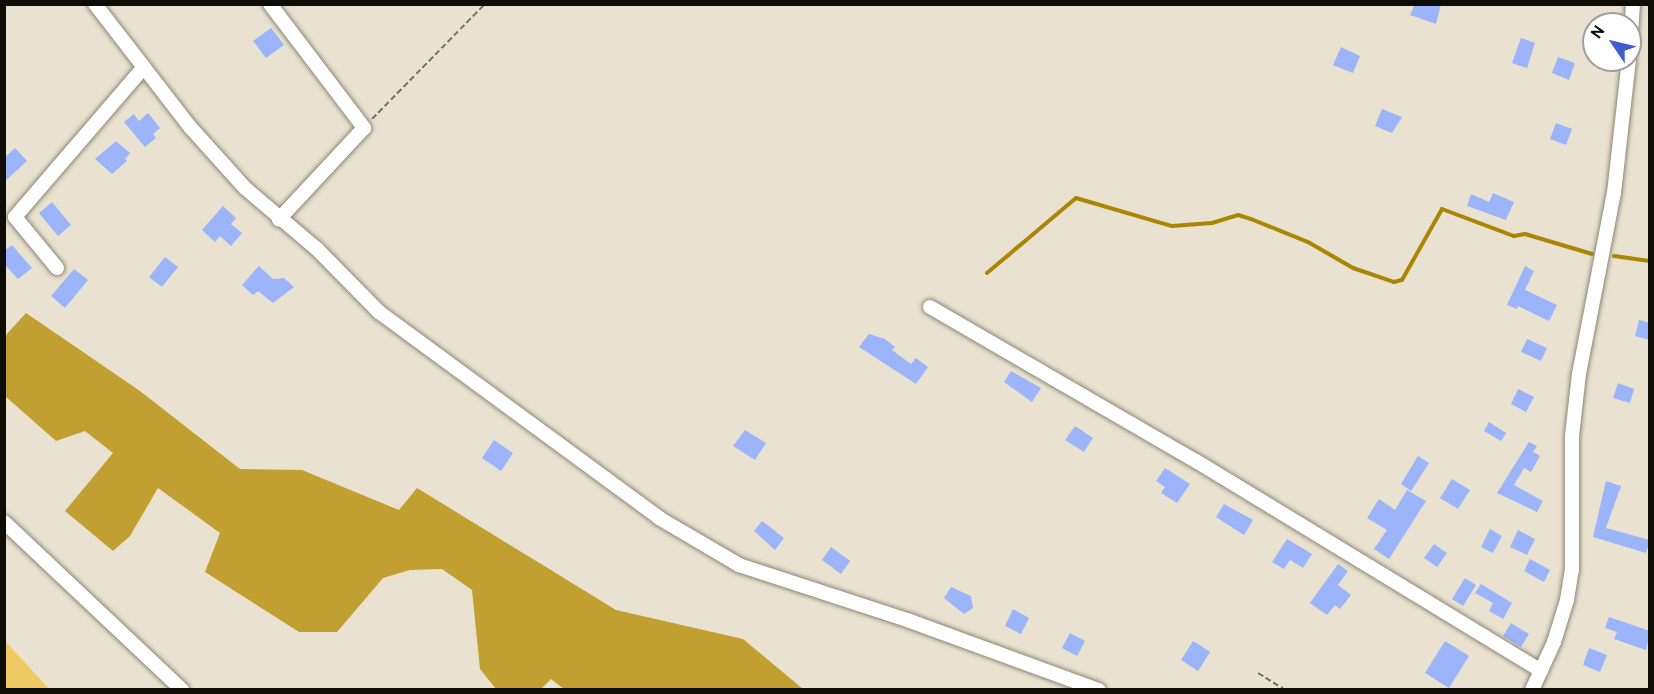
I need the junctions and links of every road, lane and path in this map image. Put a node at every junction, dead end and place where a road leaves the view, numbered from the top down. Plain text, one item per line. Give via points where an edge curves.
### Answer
1 (95, 4) edge
2 (270, 4) edge
3 (485, 4) edge
4 (142, 68) junction
5 (1628, 72) edge
6 (364, 128) junction
7 (283, 222) junction
8 (57, 268) dead end
9 (930, 307) dead end
10 (4, 522) edge
11 (1541, 671) junction
12 (1258, 673) dead end
13 (182, 690) edge
14 (1099, 690) edge
15 (1285, 690) edge
16 (1532, 690) edge

1 - 4 street
2 - 6 street
3 - 6 path via 412,74
4 - 7 street via 191,128
4 - 8 street via 15,217
5 - 11 street via 1614,192 1579,375 1572,436 1572,570 1561,623
6 - 7 street
7 - 14 street via 379,312 419,343 659,518 718,553 739,565 910,621
9 - 11 street via 1196,461
10 - 13 street
11 - 16 street
12 - 15 path

